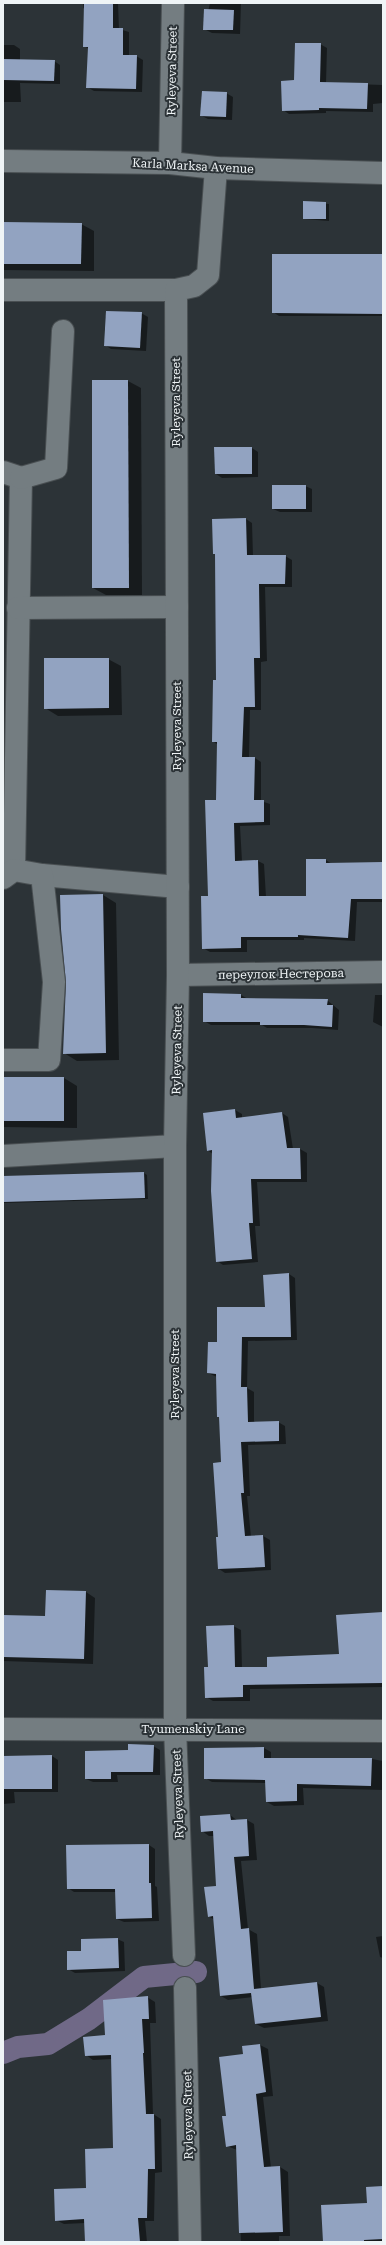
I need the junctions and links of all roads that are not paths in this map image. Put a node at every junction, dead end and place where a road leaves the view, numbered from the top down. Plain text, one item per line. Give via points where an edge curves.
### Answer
1 (173, 3) edge
2 (3, 161) edge
3 (170, 163) junction
4 (216, 168) junction
5 (383, 173) edge
6 (3, 290) edge
7 (176, 290) junction
8 (63, 331) dead end
9 (12, 475) edge
10 (177, 607) junction
11 (18, 608) junction
12 (10, 678) edge
13 (8, 874) edge
14 (42, 875) junction
15 (178, 887) junction
16 (383, 972) edge
17 (178, 975) junction
18 (3, 1060) edge
19 (175, 1146) junction
20 (3, 1156) edge
21 (175, 1728) junction
22 (3, 1729) edge
23 (383, 1731) edge
24 (184, 1955) dead end
25 (185, 1988) dead end
26 (190, 2242) edge

1 - 3 street, Ryleyeva Street
2 - 3 street, Karla Marksa Avenue
3 - 4 street, Karla Marksa Avenue
4 - 5 street, Karla Marksa Avenue
4 - 7 street via 208,275 194,286
6 - 7 street
7 - 10 street, Ryleyeva Street
8 - 9 street via 56,468
9 - 11 street
10 - 11 street
10 - 15 street, Ryleyeva Street
11 - 12 street
12 - 13 street
13 - 14 street
14 - 15 street
14 - 18 street via 54,982 49,1060
15 - 17 street, Ryleyeva Street
16 - 17 street, переулок Нестерова
17 - 19 street, Ryleyeva Street
19 - 20 street
19 - 21 street, Ryleyeva Street
21 - 22 street, Tyumenskiy Lane
21 - 23 street, Tyumenskiy Lane
21 - 24 street, Ryleyeva Street
25 - 26 street, Ryleyeva Street

